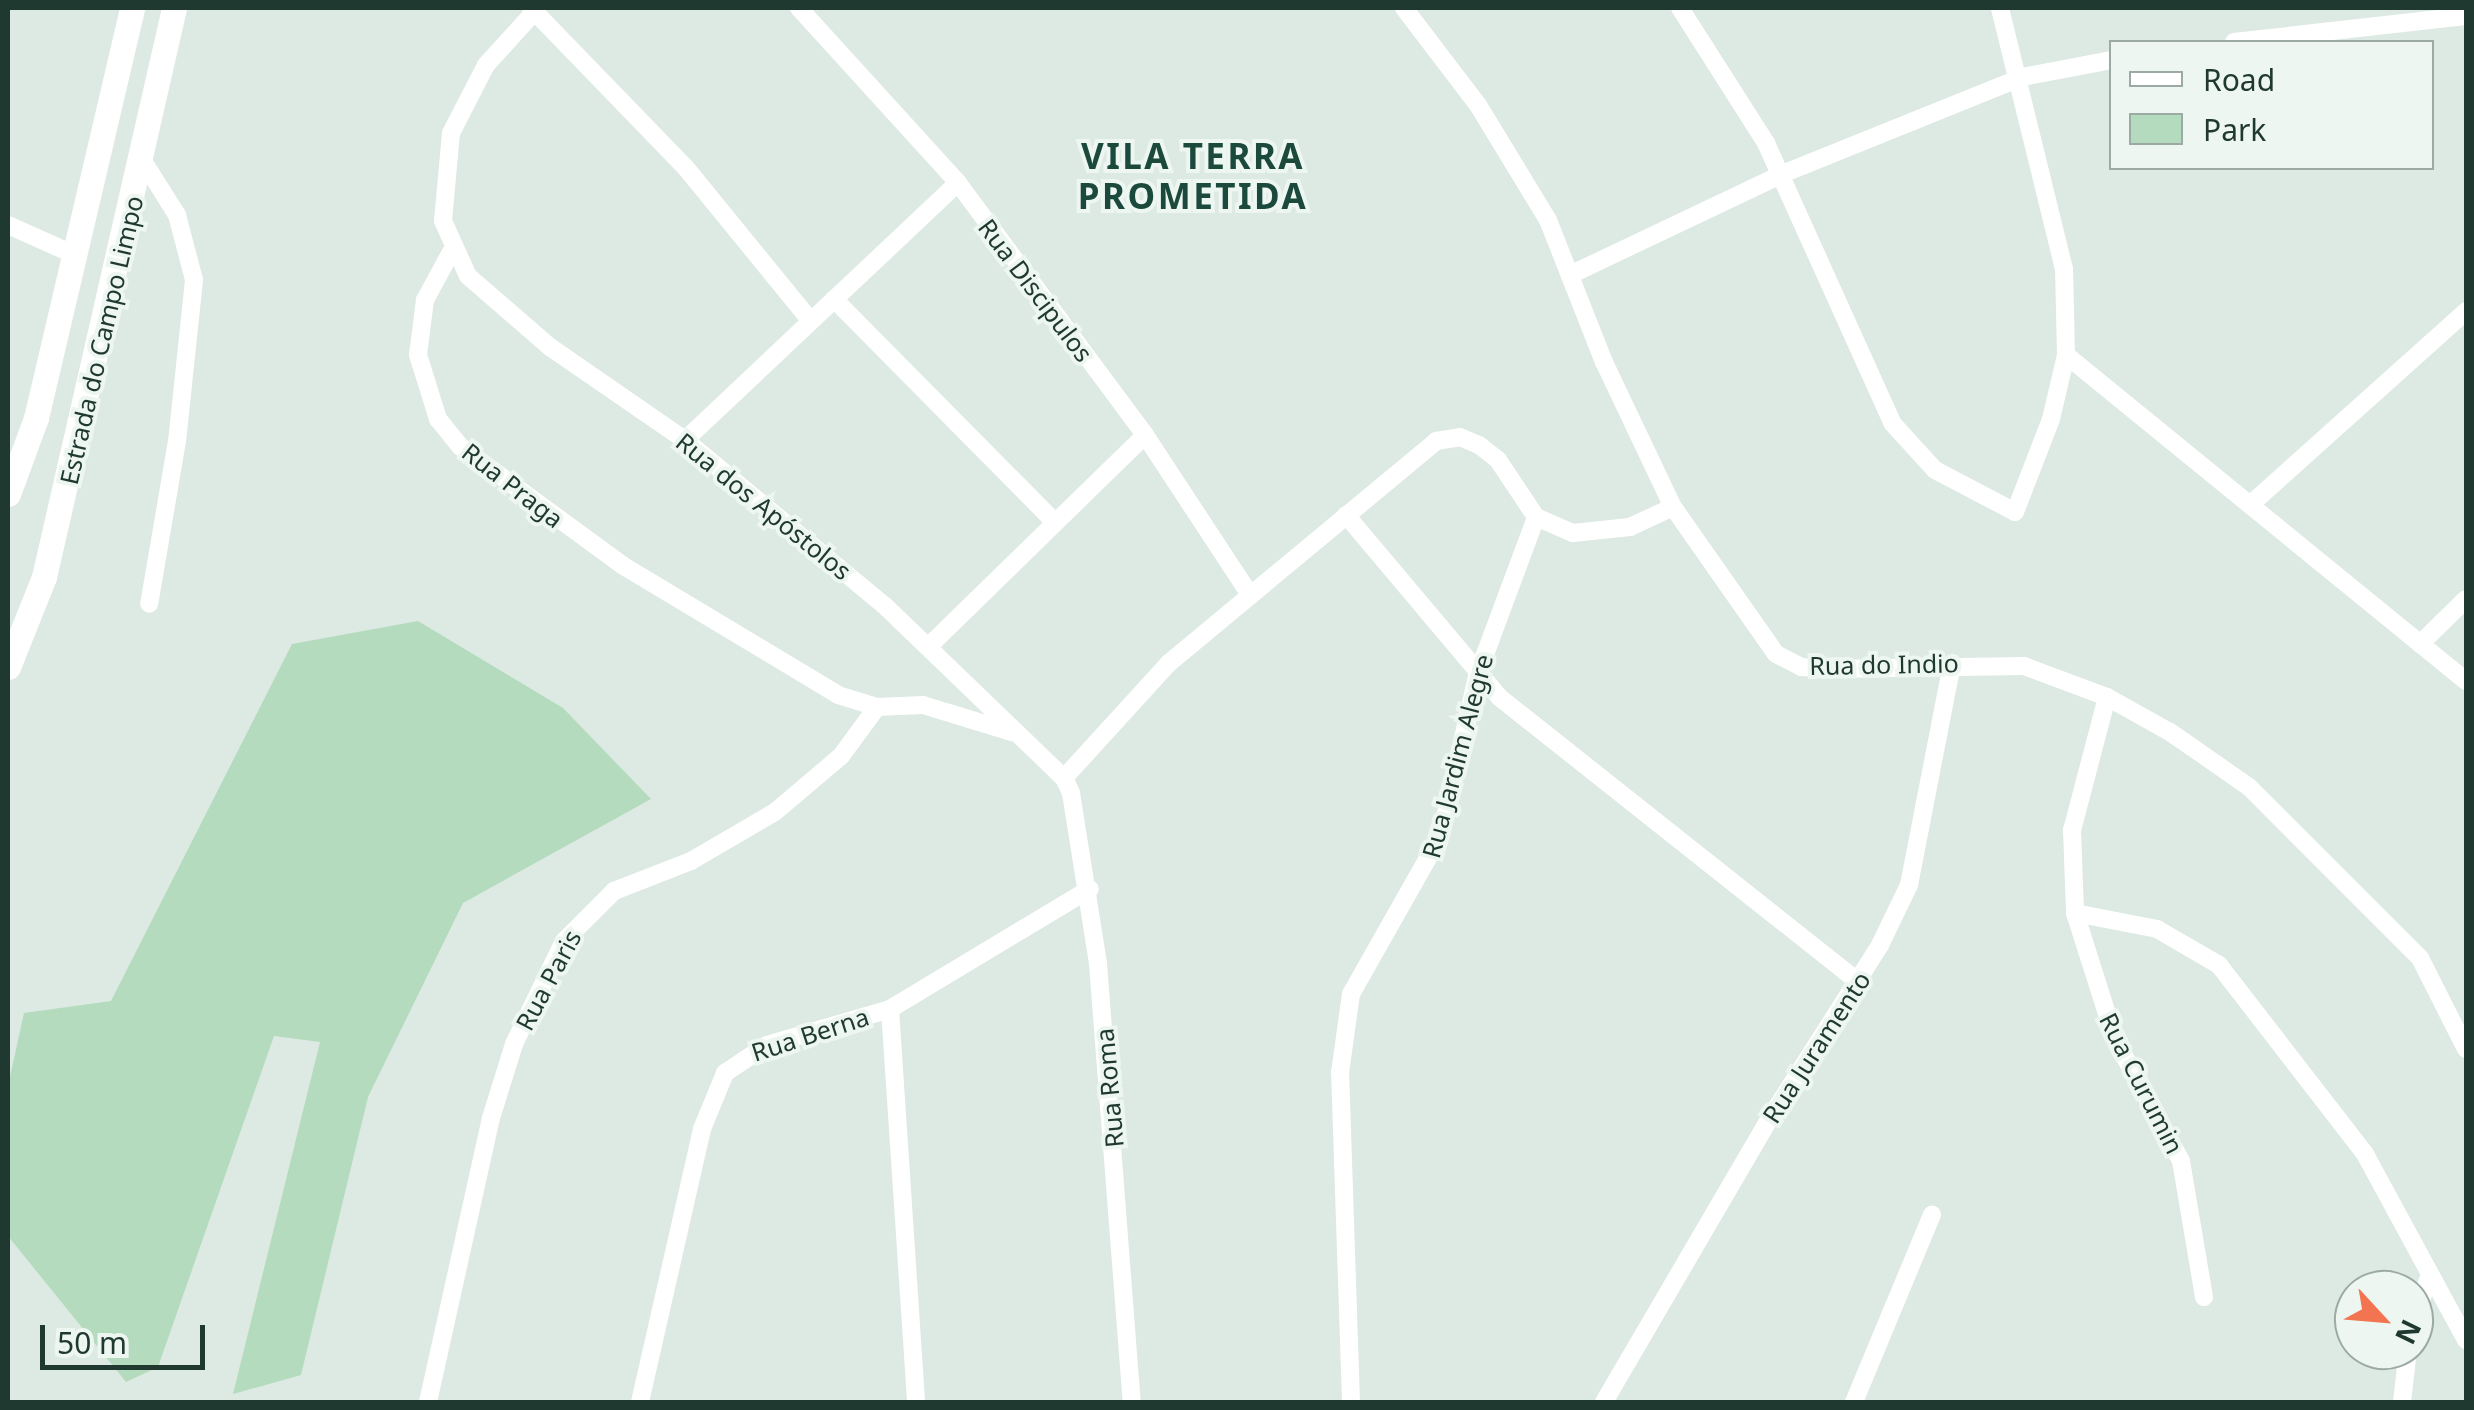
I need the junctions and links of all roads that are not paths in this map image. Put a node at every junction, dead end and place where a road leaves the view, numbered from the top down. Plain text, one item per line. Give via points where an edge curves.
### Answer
1 (132, 8) edge
2 (174, 8) edge
3 (799, 8) edge
4 (1404, 8) edge
5 (1680, 8) edge
6 (2000, 8) edge
7 (533, 9) edge
8 (2402, 14) edge
9 (2466, 16) edge
10 (2246, 40) edge
11 (2109, 61) edge
12 (2022, 78) junction
13 (142, 162) junction
14 (1780, 175) junction
15 (958, 183) junction
16 (8, 225) edge
17 (451, 252) junction
18 (75, 255) junction
19 (1574, 273) junction
20 (834, 299) junction
21 (2466, 311) edge
22 (809, 319) junction
23 (2066, 355) junction
24 (1144, 435) junction
25 (685, 440) junction
26 (8, 494) edge
27 (2250, 505) junction
28 (1673, 507) junction
29 (1346, 515) junction
30 (1536, 517) junction
31 (1052, 519) junction
32 (1248, 592) junction
33 (2466, 599) edge
34 (149, 604) dead end
35 (2420, 644) junction
36 (928, 646) junction
37 (1952, 663) junction
38 (8, 666) edge
39 (1477, 676) junction
40 (2466, 682) edge
41 (2107, 696) junction
42 (877, 707) junction
43 (1017, 733) junction
44 (1064, 778) junction
45 (1090, 889) junction
46 (2075, 913) junction
47 (1858, 982) junction
48 (890, 1009) junction
49 (2466, 1049) edge
50 (1932, 1215) dead end
51 (2425, 1270) edge
52 (2434, 1286) edge
53 (2204, 1297) dead end
54 (2466, 1340) edge
55 (2406, 1370) edge
56 (428, 1402) edge
57 (640, 1402) edge
58 (916, 1402) edge
59 (1132, 1402) edge
60 (1351, 1402) edge
61 (1604, 1402) edge
62 (1854, 1402) edge
63 (2402, 1402) edge

1 - 18 street, Estrada do Campo Limpo
2 - 13 street, Estrada do Campo Limpo
3 - 15 street, Rua Discipulos
4 - 19 street, Rua do Indio via 1499,136
5 - 14 street via 1742,98
6 - 12 street
7 - 17 street via 486,65 451,133 441,182
7 - 22 street via 686,168
8 - 9 street
8 - 10 street
11 - 12 street
12 - 14 street
12 - 23 street via 2064,268
13 - 34 street via 177,215 194,280
13 - 38 street, Estrada do Campo Limpo via 44,577
14 - 19 street
14 - 23 street via 1879,401 1910,449 2015,512 2051,419
15 - 20 street
15 - 24 street, Rua Discipulos
16 - 18 street
17 - 25 street, Rua dos Apóstolos via 535,336
17 - 42 street, Rua Praga via 425,300 418,355 438,419 461,447 682,604 838,695
18 - 26 street, Estrada do Campo Limpo via 36,418
19 - 28 street, Rua do Indio via 1604,362
20 - 22 street
20 - 31 street
21 - 27 street
22 - 25 street
23 - 27 street
24 - 31 street
24 - 32 street, Rua Discipulos
25 - 36 street, Rua dos Apóstolos
27 - 35 street
28 - 30 street via 1598,533 1572,533
28 - 37 street, Rua do Indio via 1776,654 1801,667 1828,669
29 - 30 street via 1436,440 1460,438 1498,460
29 - 32 street
29 - 39 street
30 - 39 street, Rua Jardim Alegre
31 - 36 street
32 - 44 street via 1168,663
33 - 35 street
35 - 40 street
36 - 43 street, Rua dos Apóstolos
37 - 41 street, Rua do Indio via 2024,666
37 - 47 street, Rua Juramento via 1909,885
39 - 47 street
39 - 60 street, Rua Jardim Alegre via 1440,835 1367,962 1345,1026 1341,1221
41 - 46 street, Rua Curumin via 2072,830
41 - 49 street, Rua do Indio via 2216,761 2332,866 2435,977
42 - 43 street via 923,705
42 - 56 street, Rua Paris via 841,756 775,812 691,861 614,891 564,941 514,1044 492,1118
43 - 44 street, Rua dos Apóstolos
44 - 45 street, Rua Roma
45 - 48 street, Rua Berna
45 - 59 street, Rua Roma
46 - 51 street via 2157,929 2219,965 2365,1154
46 - 53 street, Rua Curumin via 2115,1039 2181,1161
47 - 61 street, Rua Juramento via 1768,1120
48 - 57 street, Rua Berna via 768,1045 724,1073 702,1129
48 - 58 street
50 - 62 street
52 - 54 street
55 - 63 street

